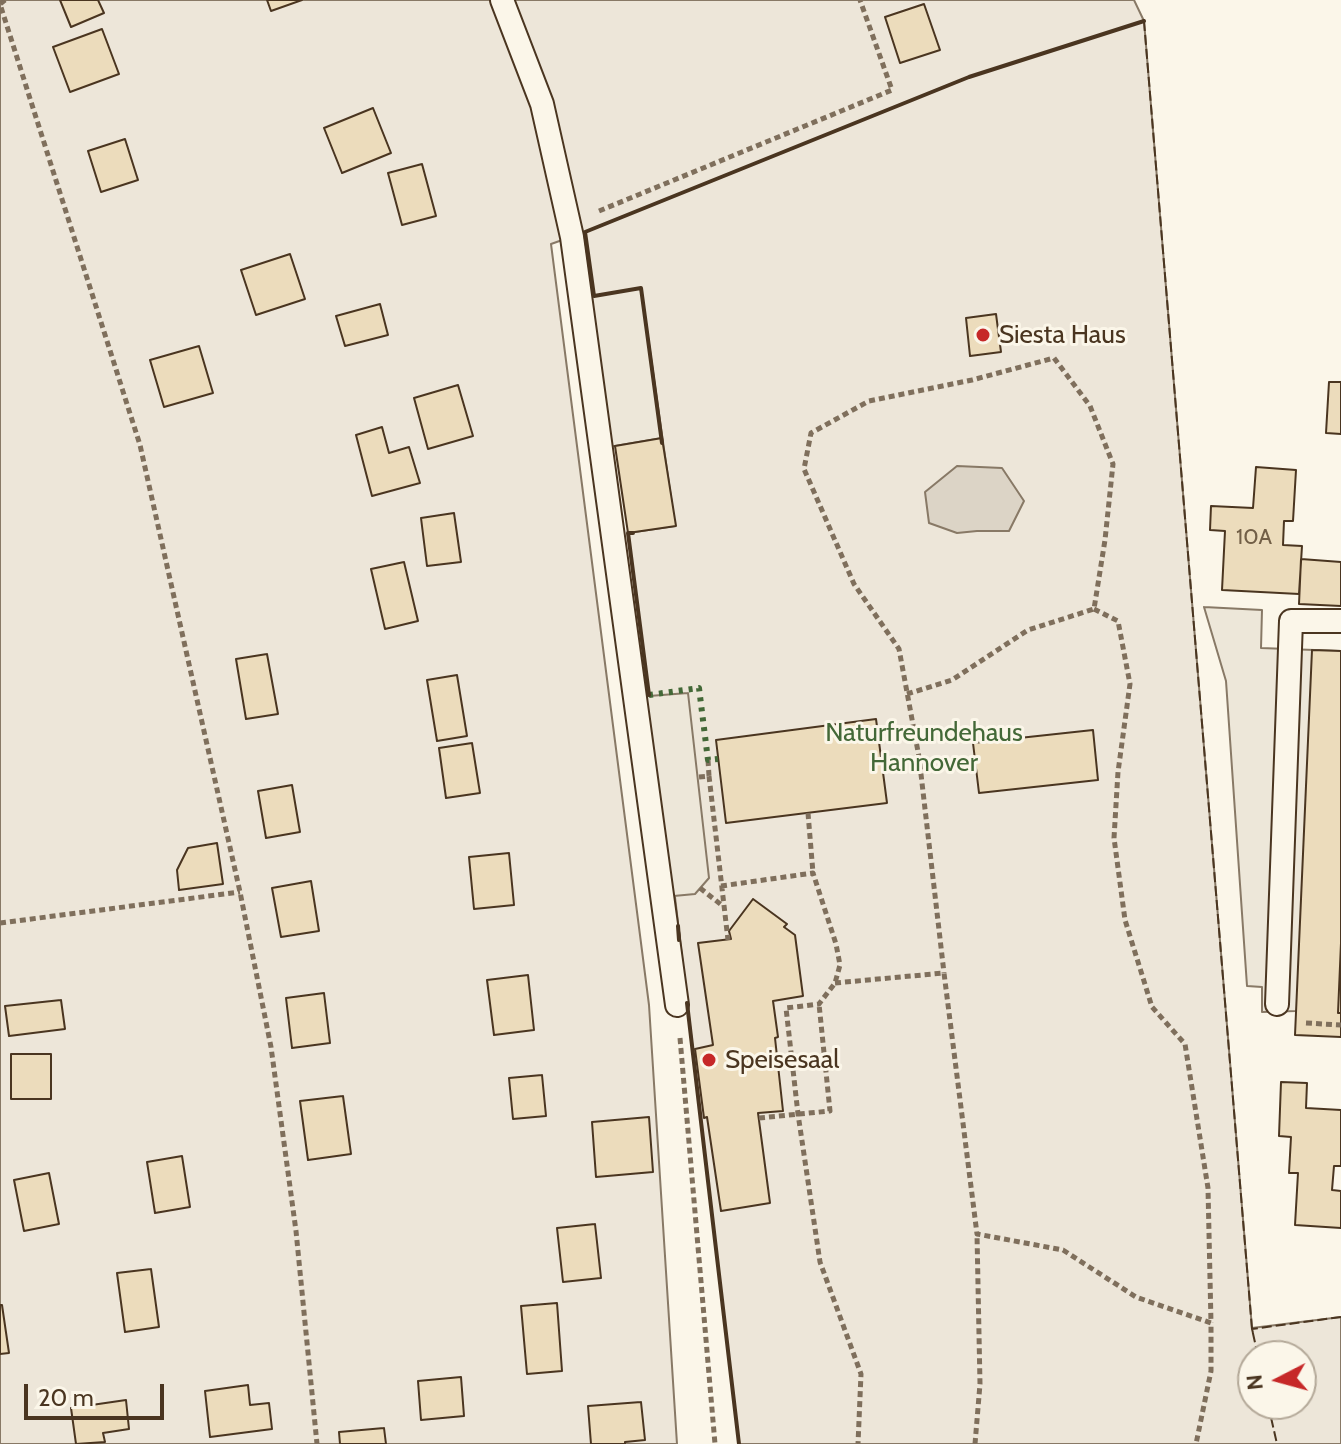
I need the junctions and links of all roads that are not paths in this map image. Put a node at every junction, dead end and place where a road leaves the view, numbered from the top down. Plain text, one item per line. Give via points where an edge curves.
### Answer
1 (502, 0) edge
2 (1341, 621) edge
3 (1277, 1004) dead end
4 (677, 1005) road end

1 - 4 lane via 542,104 572,237
2 - 3 lane via 1291,621

